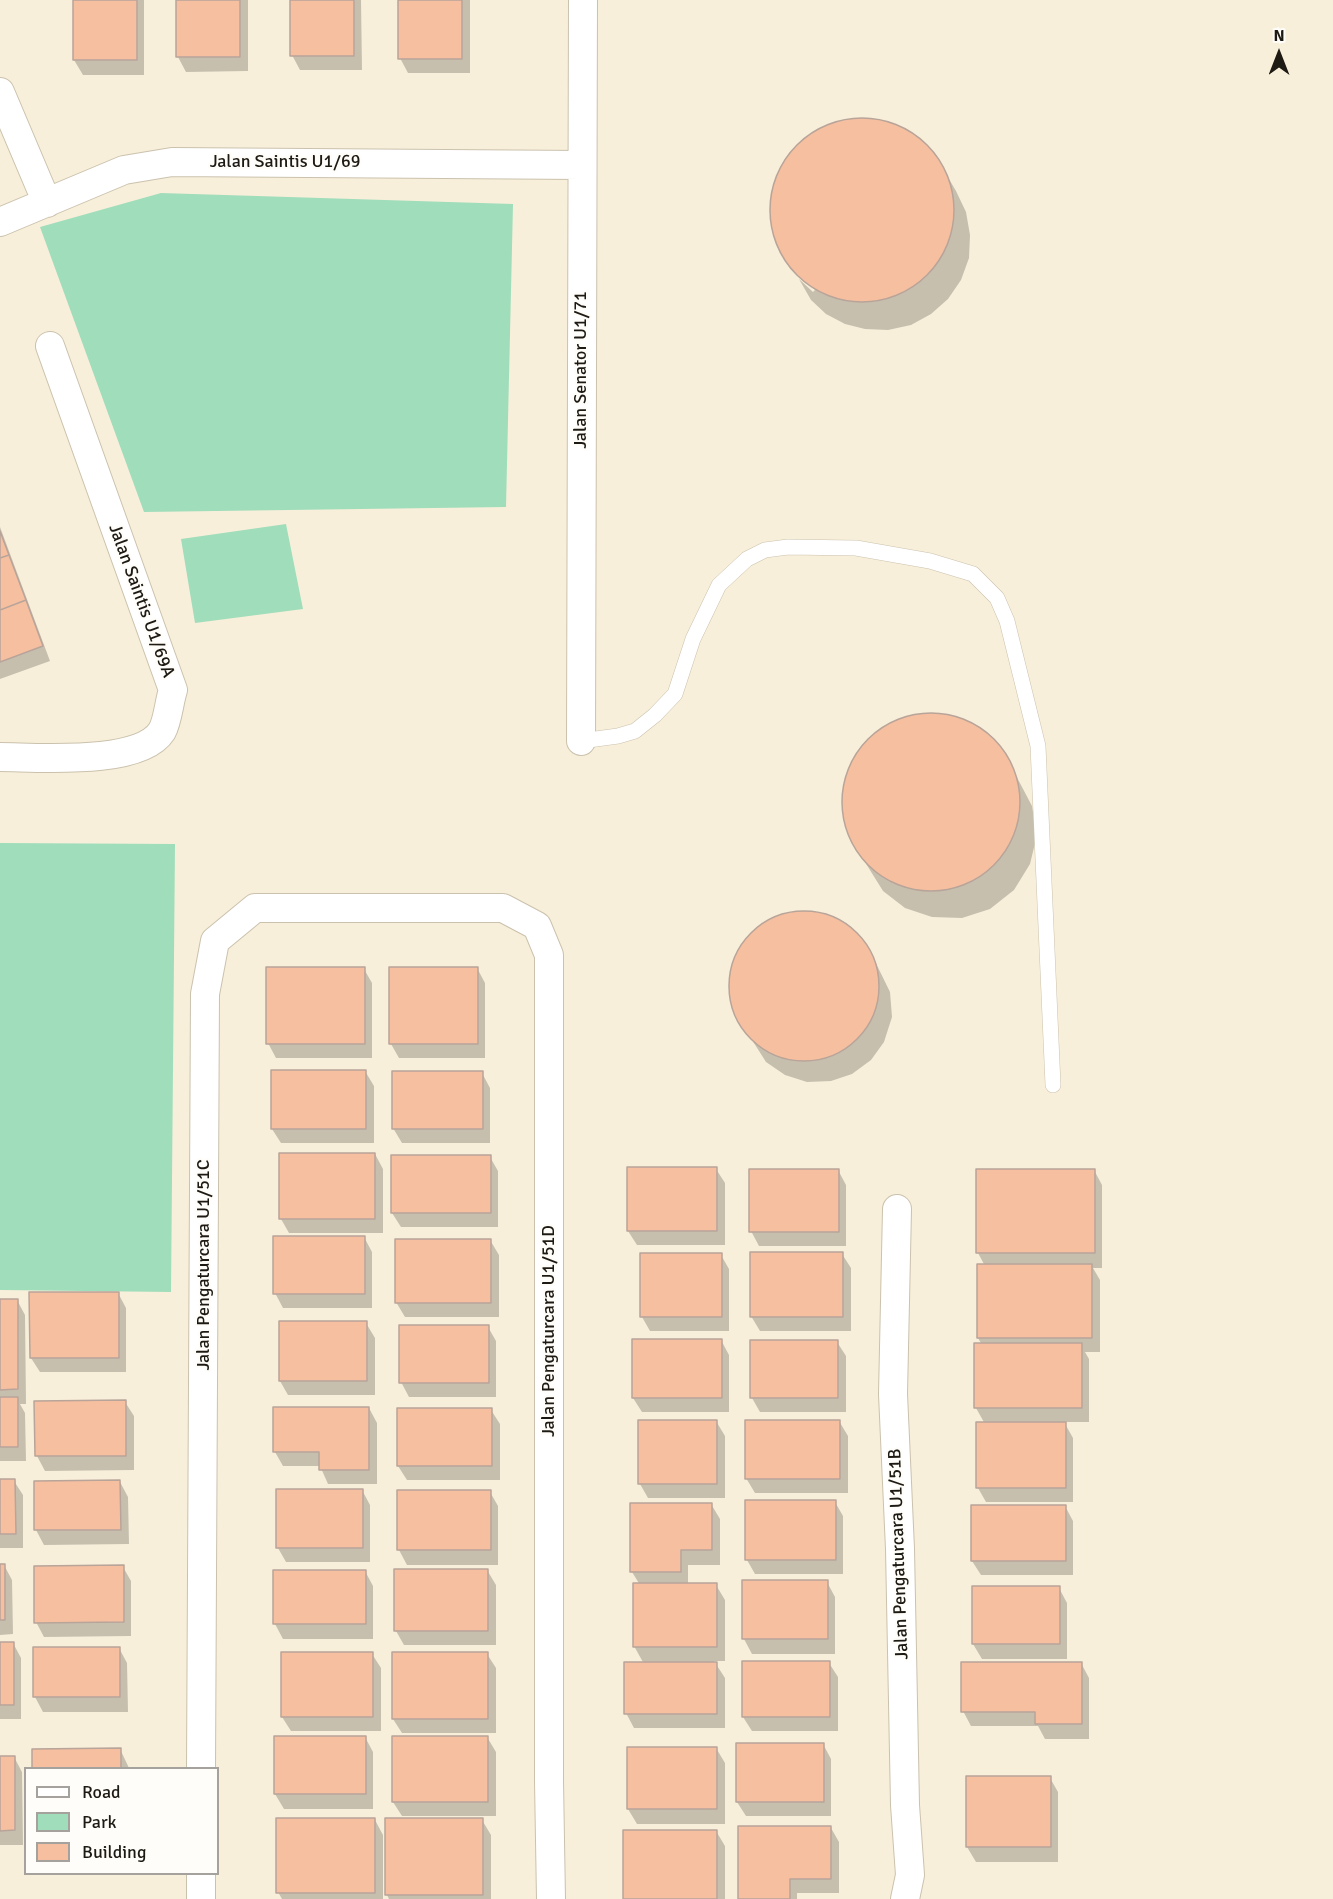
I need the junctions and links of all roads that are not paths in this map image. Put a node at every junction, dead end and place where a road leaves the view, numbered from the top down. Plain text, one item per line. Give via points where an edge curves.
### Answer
1 (583, 0) edge
2 (0, 92) edge
3 (581, 165) junction
4 (47, 203) junction
5 (0, 222) edge
6 (50, 346) dead end
7 (581, 741) joint
8 (0, 757) edge
9 (381, 908) joint
10 (1053, 1085) dead end
11 (897, 1209) dead end
12 (201, 1767) edge
13 (201, 1875) edge
14 (201, 1899) edge
15 (551, 1899) edge
16 (905, 1899) edge

1 - 3 street, Jalan Senator U1/71
2 - 4 street
3 - 4 street, Jalan Saintis U1/69 via 172,162 124,170
3 - 7 street, Jalan Senator U1/71
4 - 5 street, Jalan Saintis U1/69
6 - 8 street, Jalan Saintis U1/69A via 172,690 162,732 136,750 100,757
7 - 10 lane via 635,731 655,715 675,694 693,639 719,585 747,559 765,550 856,548 930,561 973,574 997,598 1007,621 1038,746
9 - 12 street, Jalan Pengaturcara U1/51C via 255,908 215,941 205,994
9 - 15 street, Jalan Pengaturcara U1/51D via 503,908 537,926 549,955
11 - 16 street, Jalan Pengaturcara U1/51B via 893,1394 910,1875
13 - 14 street

